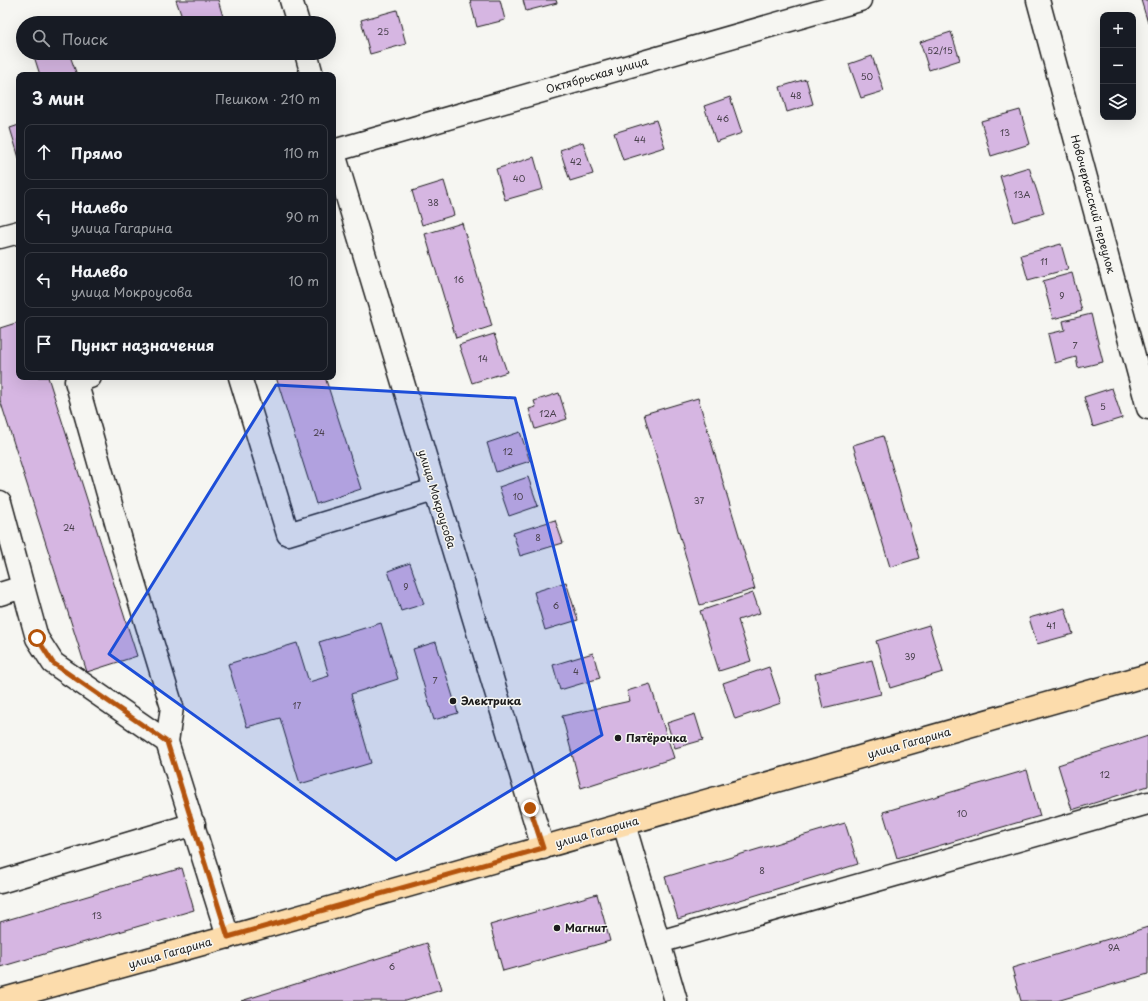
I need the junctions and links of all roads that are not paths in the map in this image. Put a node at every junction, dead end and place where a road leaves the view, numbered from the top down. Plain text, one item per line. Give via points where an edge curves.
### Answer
1 (291, 0) edge
2 (860, 0) edge
3 (1038, 0) edge
4 (296, 16) edge
5 (308, 60) edge
6 (311, 72) edge
7 (336, 150) edge
8 (336, 161) edge
9 (16, 233) edge
10 (0, 237) edge
11 (82, 380) edge
12 (241, 380) edge
13 (1148, 408) edge
14 (434, 490) junction
15 (0, 502) edge
16 (23, 587) junction
17 (0, 594) edge
18 (1148, 674) edge
19 (167, 742) junction
20 (1148, 803) edge
21 (194, 824) junction
22 (624, 824) junction
23 (543, 848) junction
24 (0, 882) edge
25 (228, 937) junction
26 (659, 942) junction
27 (0, 1000) edge
28 (676, 1001) edge

1 - 4 street
2 - 7 street, Октябрьская улица
3 - 13 street, Новочеркасский переулок
5 - 6 street
8 - 14 street, улица Мокроусова
9 - 10 street
11 - 19 street via 76,382 172,707
12 - 14 street via 288,534
14 - 23 street, улица Мокроусова
15 - 16 street
16 - 17 street
16 - 19 street via 37,638 53,663
18 - 22 main road, улица Гагарина
19 - 21 street
20 - 26 street
21 - 24 street
21 - 25 street
22 - 23 main road, улица Гагарина
22 - 26 street
23 - 25 main road, улица Гагарина
25 - 27 main road, улица Гагарина
26 - 28 street

